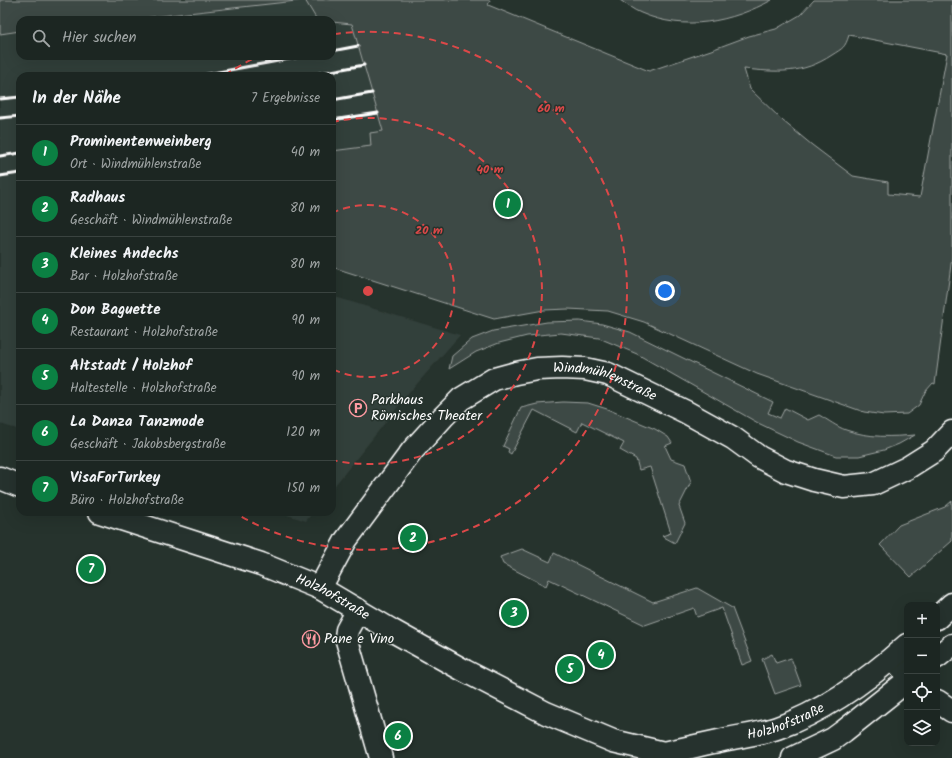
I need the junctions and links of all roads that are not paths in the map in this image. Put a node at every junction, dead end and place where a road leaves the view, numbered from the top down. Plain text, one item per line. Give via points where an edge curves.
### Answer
1 (952, 432) edge
2 (0, 478) edge
3 (16, 484) edge
4 (0, 485) edge
5 (16, 488) edge
6 (112, 516) edge
7 (320, 588) junction
8 (952, 604) edge
9 (358, 610) junction
10 (940, 615) edge
11 (952, 645) edge
12 (900, 651) edge
13 (940, 655) edge
14 (904, 664) edge
15 (904, 683) edge
16 (940, 703) edge
17 (952, 711) edge
18 (670, 756) edge
19 (381, 758) edge
20 (793, 758) edge

1 - 7 street, Windmühlenstraße via 934,451 907,468 873,484 844,487 786,471 686,412 608,374 562,368 516,373 494,379 461,399 412,451 346,540
2 - 3 street
4 - 5 street
6 - 7 street, Holzhofstraße via 261,564
7 - 9 street, Holzhofstraße
8 - 10 street
9 - 18 street, Holzhofstraße via 465,671 546,713 614,741
9 - 19 street via 346,637
11 - 13 street
12 - 14 street
12 - 18 street, Holzhofstraße via 823,708 797,720
15 - 20 street via 839,735
16 - 17 street

